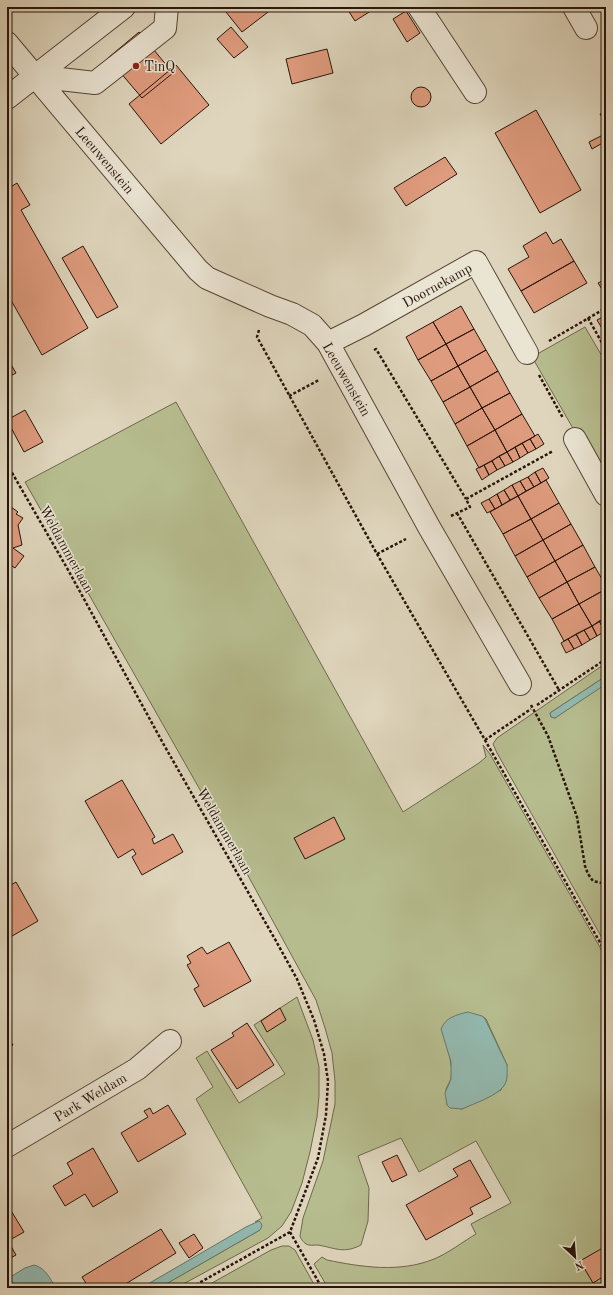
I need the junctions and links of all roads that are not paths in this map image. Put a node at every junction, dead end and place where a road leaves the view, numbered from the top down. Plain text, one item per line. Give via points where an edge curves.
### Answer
1 (124, 7) edge
2 (167, 7) edge
3 (419, 7) edge
4 (574, 7) edge
5 (586, 28) dead end
6 (7, 43) edge
7 (34, 76) junction
8 (475, 92) dead end
9 (7, 98) edge
10 (328, 343) junction
11 (527, 353) road end
12 (575, 439) road end
13 (606, 495) edge
14 (520, 684) road end
15 (170, 1042) dead end
16 (7, 1146) edge

1 - 7 street
2 - 7 street via 165,28 95,83
3 - 8 street
4 - 5 street
6 - 7 street, Leeuwenstein
7 - 9 street
7 - 10 street, Leeuwenstein via 202,274 292,314 312,325
10 - 11 street, Doornekamp via 476,262
10 - 14 street, Leeuwenstein via 429,527
12 - 13 street
15 - 16 street, Park Weldam via 137,1069

